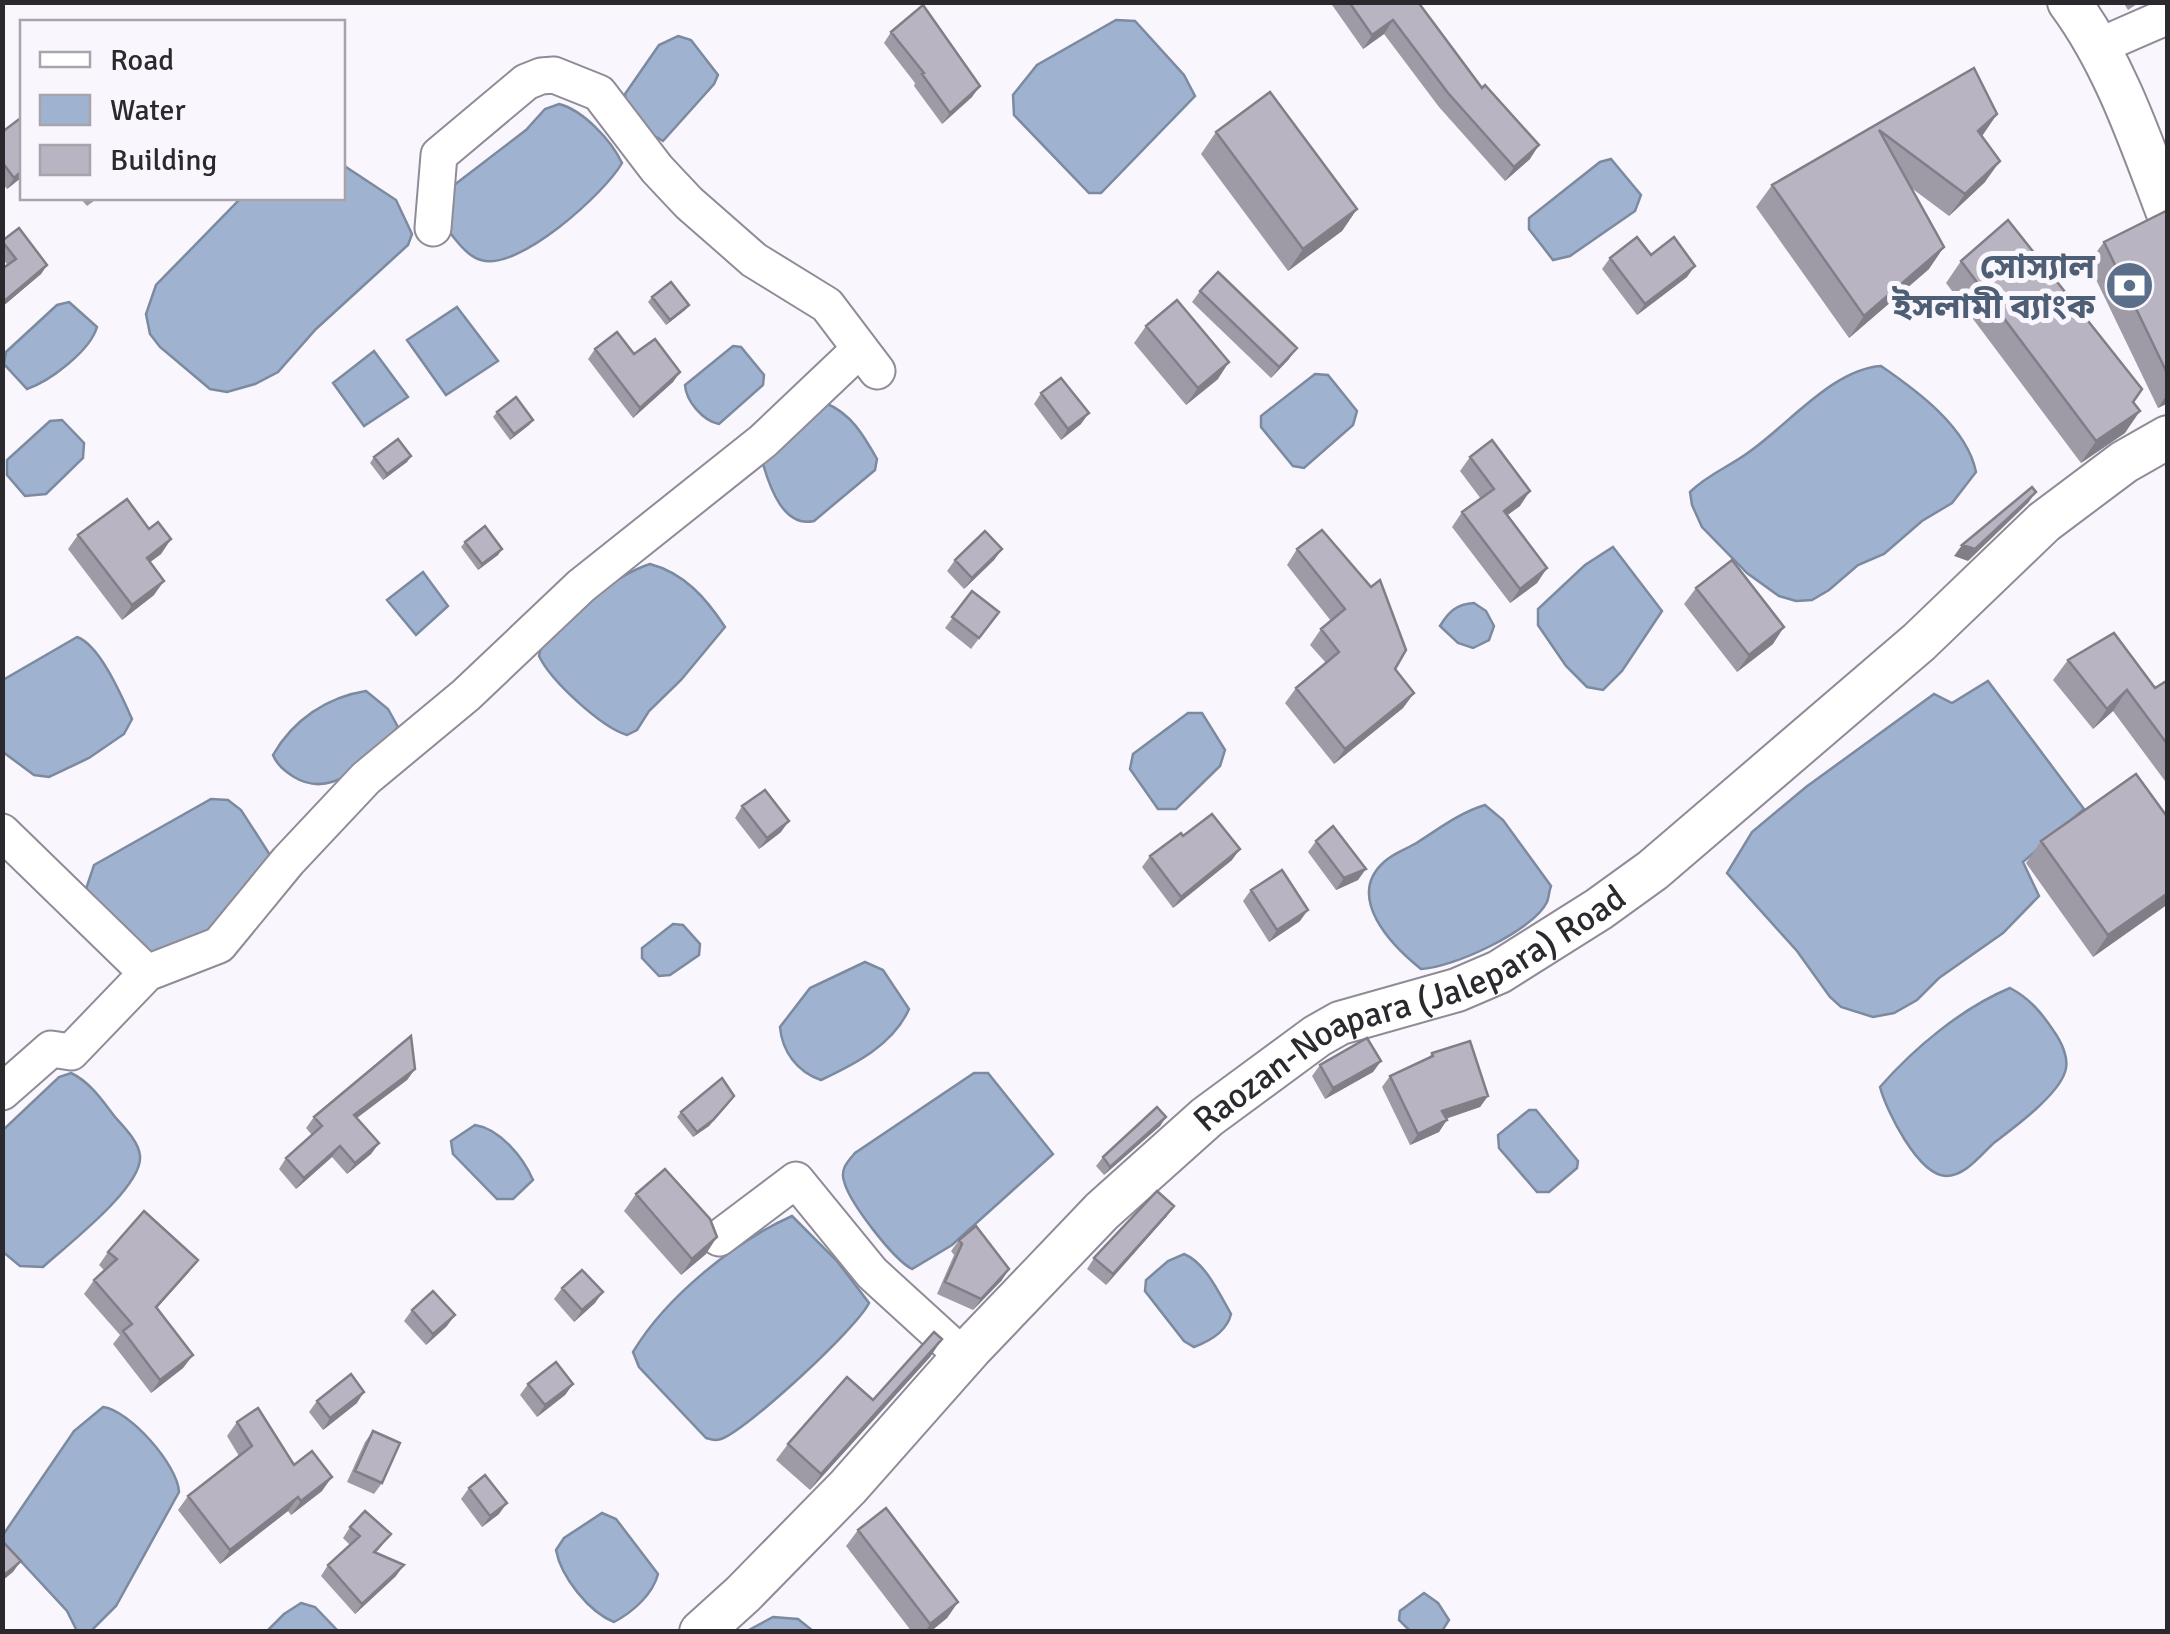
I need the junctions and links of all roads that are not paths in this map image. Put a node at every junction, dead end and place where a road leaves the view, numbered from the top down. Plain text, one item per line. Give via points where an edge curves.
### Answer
1 (2070, 2) edge
2 (2168, 16) edge
3 (2097, 47) junction
4 (2168, 213) edge
5 (433, 228) dead end
6 (2168, 437) edge
7 (2, 832) edge
8 (147, 973) junction
9 (2, 1092) edge
10 (719, 1238) edge
11 (964, 1356) junction
12 (702, 1632) edge

1 - 3 main road
2 - 3 street
3 - 4 main road
5 - 8 street via 439,154 526,82 554,74 599,92 689,203 754,260 827,305 868,360 581,586 366,778 218,945
6 - 11 main road, Raozan-Noapara (Jalepara) Road via 2044,522 1905,654 1599,910 1499,972 1340,1023 1207,1117 1102,1211
7 - 8 street
8 - 9 street via 71,1052 50,1049
10 - 11 street via 796,1180 872,1272
11 - 12 main road, Raozan-Noapara (Jalepara) Road via 848,1487

